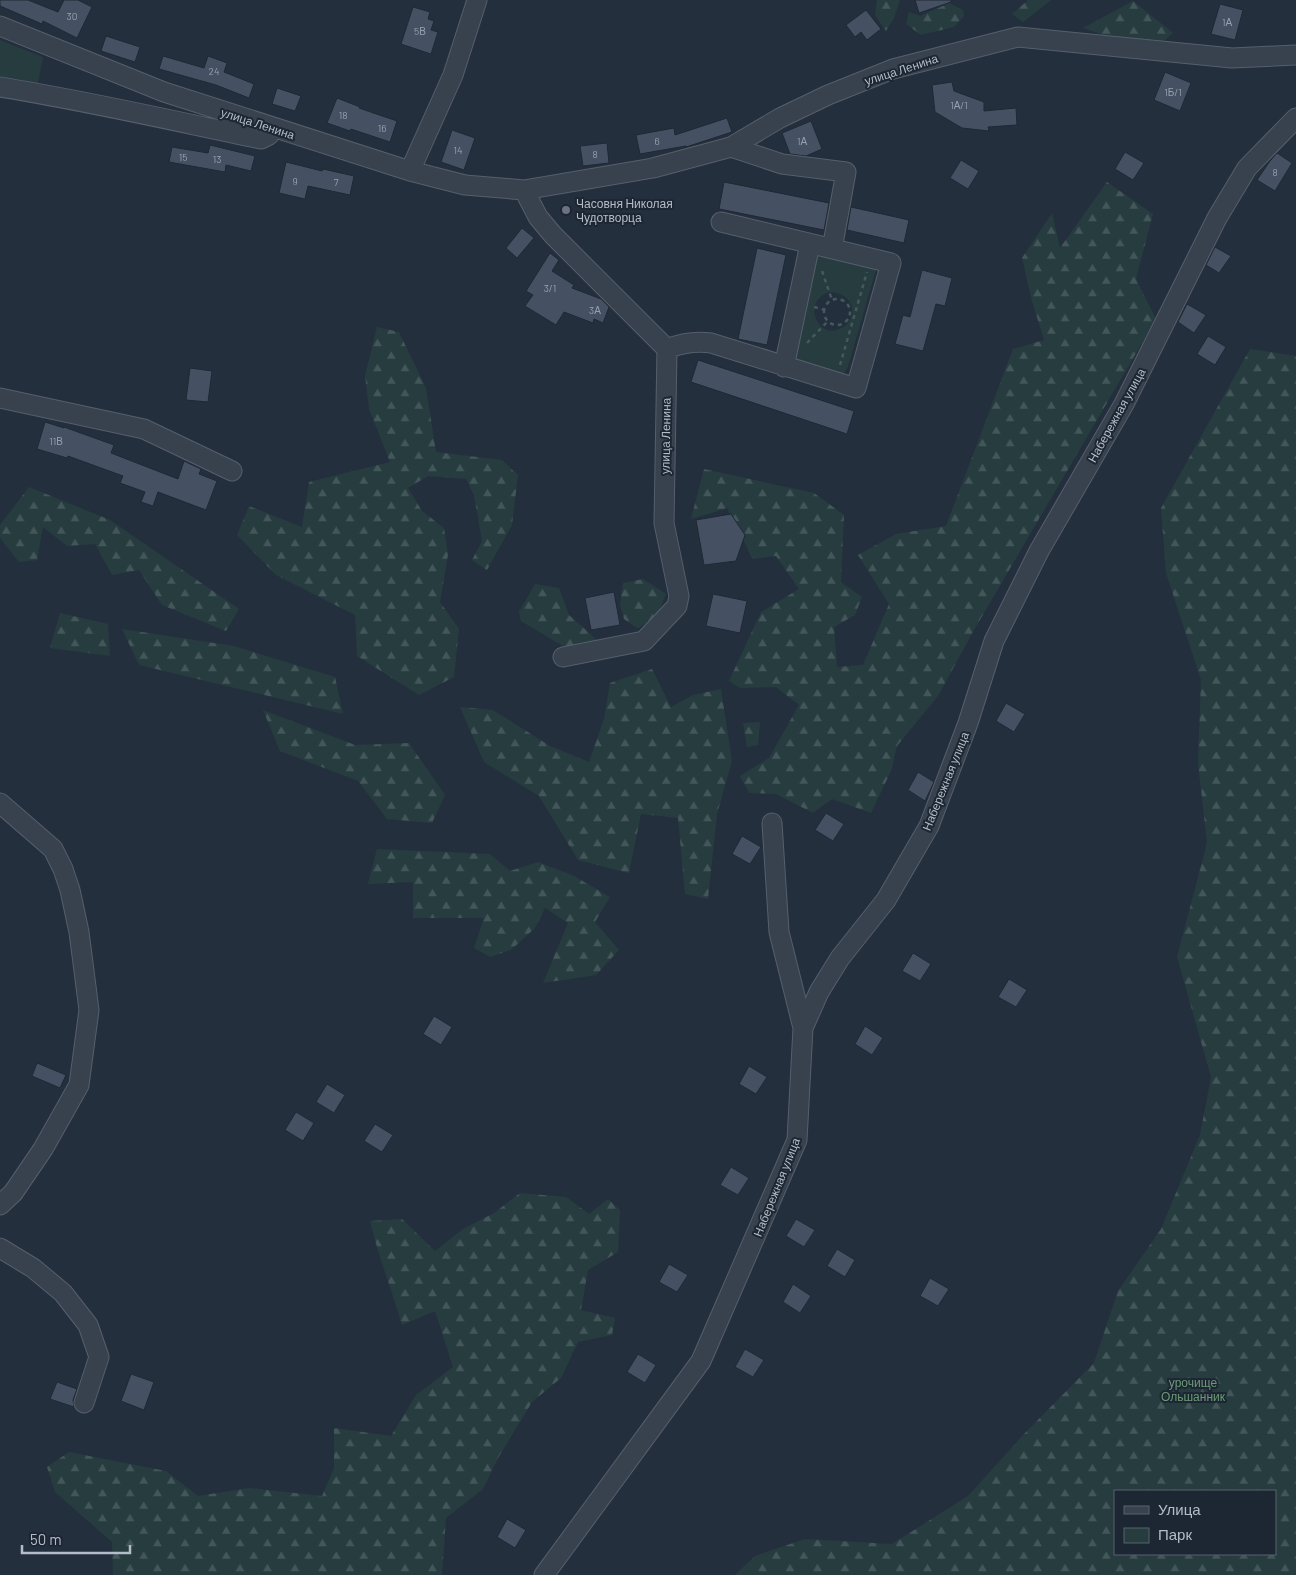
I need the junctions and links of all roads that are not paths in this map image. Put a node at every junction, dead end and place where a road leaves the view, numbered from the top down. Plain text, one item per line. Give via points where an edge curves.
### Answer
1 (477, 0) edge
2 (0, 26) edge
3 (1296, 55) edge
4 (0, 88) edge
5 (1296, 118) edge
6 (273, 128) junction
7 (731, 147) junction
8 (410, 171) junction
9 (524, 190) junction
10 (721, 222) dead end
11 (812, 244) junction
12 (832, 249) junction
13 (667, 349) junction
14 (784, 367) junction
15 (0, 398) edge
16 (232, 471) dead end
17 (563, 656) dead end
18 (0, 803) edge
19 (772, 823) dead end
20 (803, 1028) junction
21 (0, 1205) edge
22 (0, 1248) edge
23 (84, 1403) dead end
24 (544, 1575) edge

1 - 8 street via 453,75
2 - 6 street, улица Ленина via 164,92
3 - 7 street, улица Ленина via 1232,58 1018,37 893,69 780,118
4 - 6 street via 66,98 261,138 269,135
5 - 20 street, Набережная улица via 1247,168 1217,218 1124,404 1039,551 994,641 930,826 886,900 840,958 819,992
6 - 8 street, улица Ленина
7 - 9 street, улица Ленина via 653,168
7 - 12 street via 782,164 846,172
8 - 9 street, улица Ленина via 465,184
9 - 13 street via 538,217 553,236
10 - 11 street
11 - 12 street
11 - 14 street
12 - 14 street via 891,263 856,388
13 - 14 street via 679,344 711,342
13 - 17 street, улица Ленина via 664,523 678,596 677,606 644,641
15 - 16 street via 144,429
18 - 21 street via 53,849 64,868 79,932 89,1010 79,1085 43,1149 13,1193
19 - 20 street via 779,932
20 - 24 street, Набережная улица via 797,1140 701,1361
22 - 23 street via 33,1268 63,1293 88,1325 99,1357

